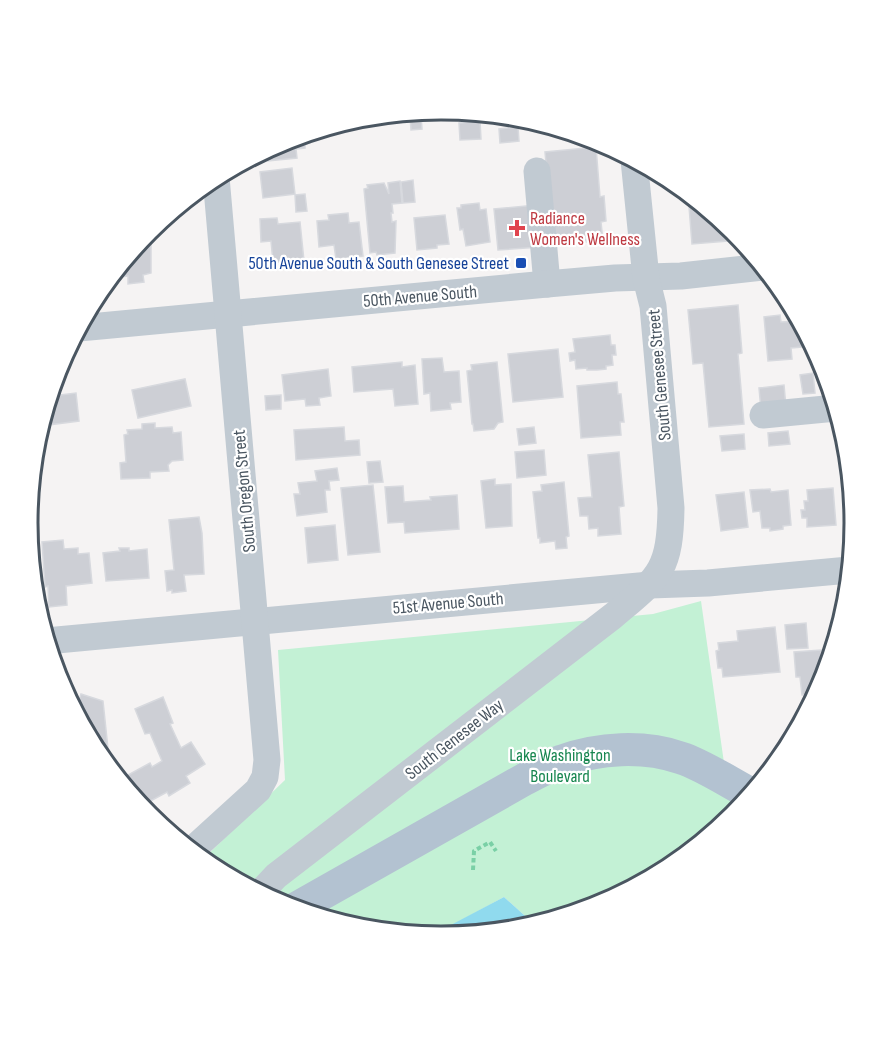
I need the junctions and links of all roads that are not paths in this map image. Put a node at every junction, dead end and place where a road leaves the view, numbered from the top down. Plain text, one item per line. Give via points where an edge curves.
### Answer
1 (635, 170) edge
2 (537, 171) dead end
3 (217, 188) edge
4 (752, 268) edge
5 (646, 278) junction
6 (547, 284) junction
7 (228, 314) junction
8 (88, 327) edge
9 (827, 409) edge
10 (763, 415) dead end
11 (841, 571) edge
12 (650, 585) junction
13 (256, 621) junction
14 (55, 640) edge
15 (742, 790) edge
16 (198, 845) edge
17 (266, 887) edge
18 (306, 903) edge

1 - 5 street, South Genesee Street
2 - 6 street
3 - 7 street, South Oregon Street
4 - 5 street, 50th Avenue South
5 - 6 street, 50th Avenue South
5 - 12 street, South Genesee Street via 653,306 671,508 665,562
6 - 7 street, 50th Avenue South
7 - 8 street, 50th Avenue South
7 - 13 street, South Oregon Street
9 - 10 street
11 - 12 street, 51st Avenue South
12 - 13 street, 51st Avenue South
12 - 17 street, South Genesee Way
13 - 14 street, 51st Avenue South
13 - 16 street, South Oregon Street via 265,777 258,790
15 - 18 main road via 682,758 656,752 595,753 561,761

